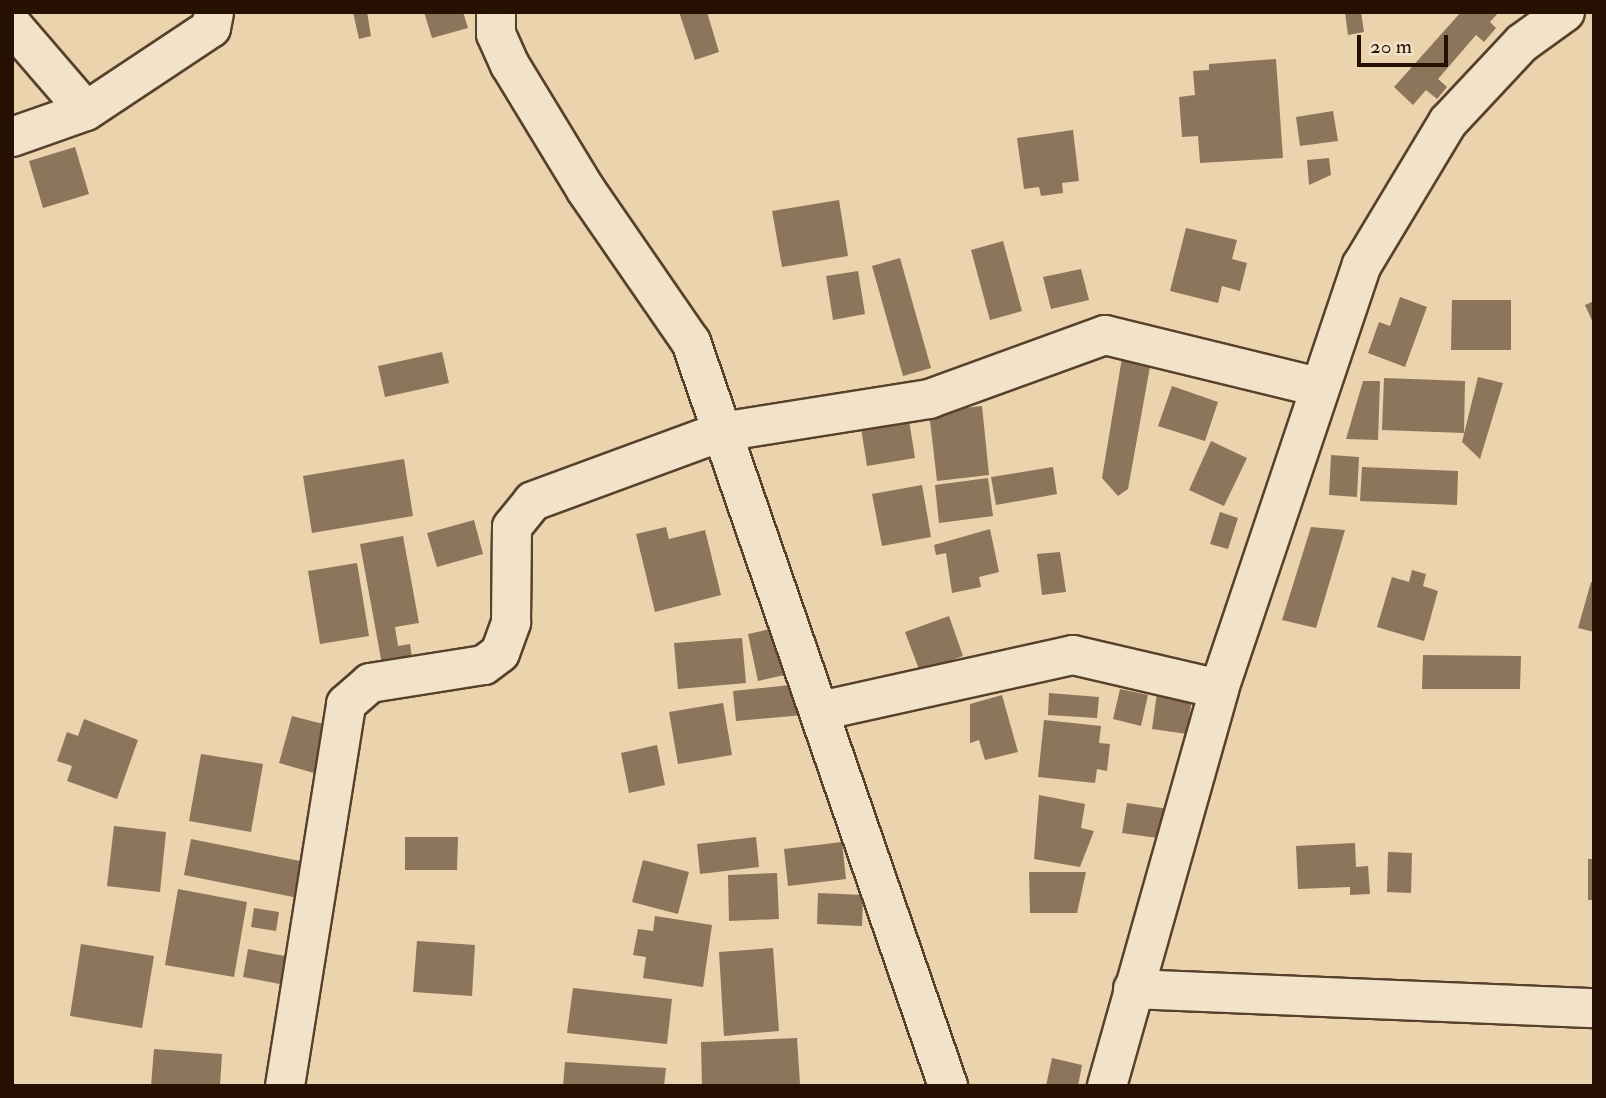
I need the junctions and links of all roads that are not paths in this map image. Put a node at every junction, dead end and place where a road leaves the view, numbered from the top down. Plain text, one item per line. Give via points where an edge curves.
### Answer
1 (214, 12) edge
2 (496, 12) edge
3 (1565, 12) edge
4 (12, 25) edge
5 (86, 111) junction
6 (12, 137) edge
7 (1319, 387) junction
8 (721, 432) junction
9 (1219, 689) junction
10 (820, 711) junction
11 (1133, 989) junction
12 (1594, 1007) edge
13 (285, 1086) edge
14 (948, 1086) edge
15 (1107, 1086) edge

1 - 5 street via 211,28
2 - 8 street via 496,34 510,65 586,190 691,342
3 - 7 street via 1483,82 1395,203 1362,265
4 - 5 street
5 - 6 street
7 - 8 street via 1105,335 929,399
7 - 9 street
8 - 10 street
8 - 13 street via 533,500 512,527 511,622 500,653 484,665 370,683 346,704
9 - 10 street via 1073,655
9 - 11 street
10 - 14 street
11 - 12 street
11 - 15 street

